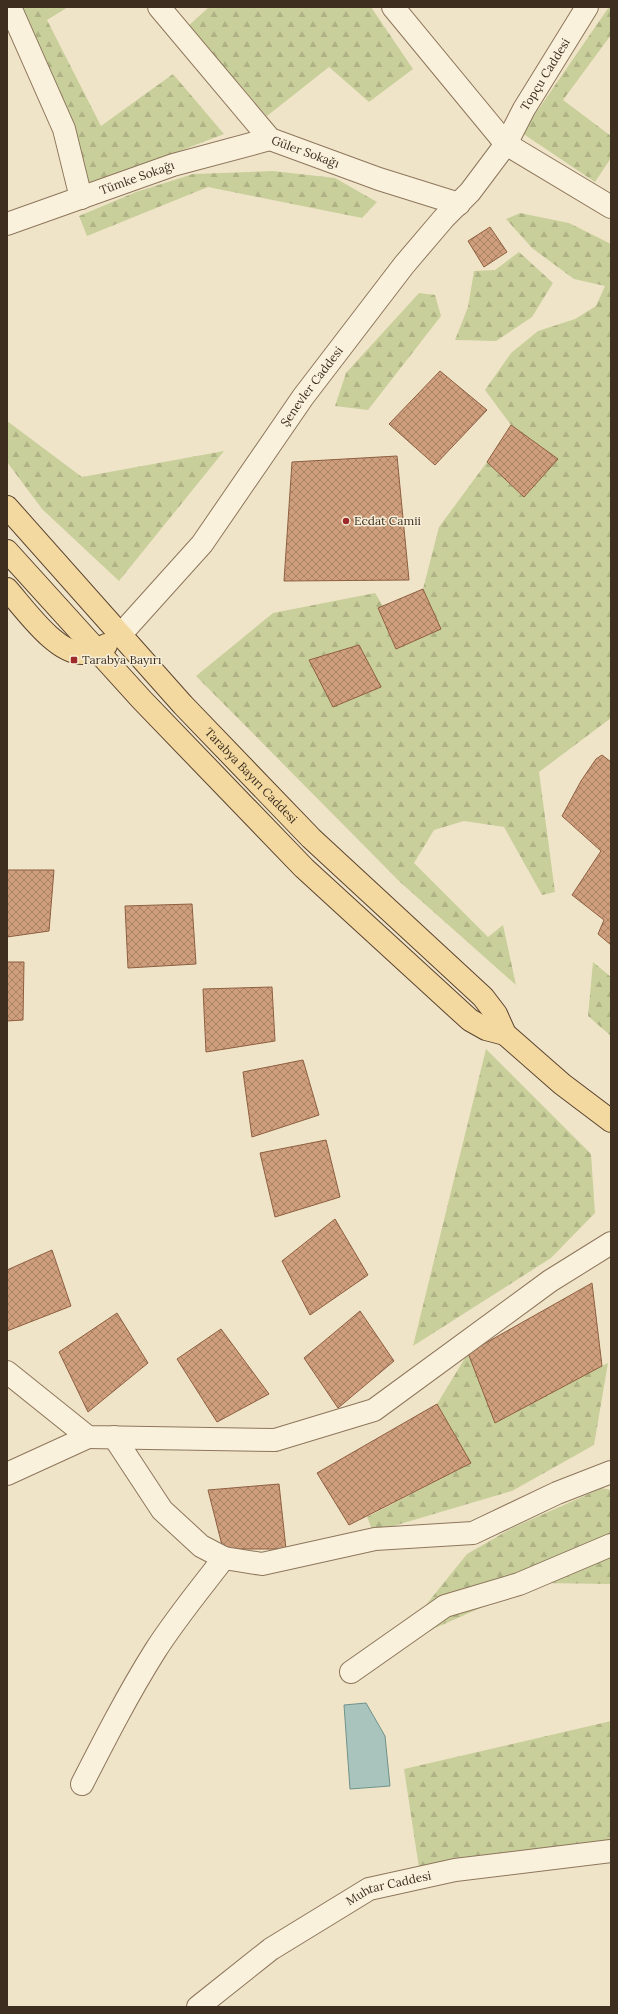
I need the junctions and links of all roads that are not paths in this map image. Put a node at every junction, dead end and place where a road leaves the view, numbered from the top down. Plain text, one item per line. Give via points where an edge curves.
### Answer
1 (10, 7) edge
2 (159, 7) edge
3 (393, 7) edge
4 (587, 7) edge
5 (270, 139) junction
6 (506, 144) junction
7 (81, 198) junction
8 (459, 204) junction
9 (611, 207) edge
10 (7, 224) edge
11 (7, 507) edge
12 (7, 551) edge
13 (7, 589) edge
14 (122, 634) junction
15 (97, 650) junction
16 (505, 1034) junction
17 (611, 1121) edge
18 (610, 1242) edge
19 (7, 1372) edge
20 (88, 1437) junction
21 (114, 1437) junction
22 (611, 1472) edge
23 (7, 1474) edge
24 (611, 1545) edge
25 (224, 1558) junction
26 (351, 1672) dead end
27 (82, 1784) dead end
28 (611, 1851) edge
29 (198, 2007) edge

1 - 7 street via 64,129
2 - 5 street, Güler Sokağı
3 - 6 street
4 - 6 street, Topçu Caddesi via 524,109
5 - 7 street, Tümke Sokağı via 173,165
5 - 8 street, Güler Sokağı via 379,179
6 - 8 street, Şenevler Caddesi
6 - 9 street
7 - 10 street, Tümke Sokağı
8 - 14 street, Şenevler Caddesi via 404,265 304,397 202,544
11 - 14 main road, Tarabya Bayırı Caddesi
12 - 15 main road, Tarabya Bayırı Caddesi
13 - 15 main road via 57,643 83,653
14 - 15 main road
14 - 16 main road, Tarabya Bayırı Caddesi via 183,705 311,838 483,997 496,1014
15 - 16 main road, Tarabya Bayırı Caddesi via 185,746 304,868 470,1020 486,1029
16 - 17 main road, Tarabya Bayırı Caddesi via 562,1084
18 - 21 street via 550,1281 374,1410 275,1440
19 - 20 street
20 - 21 street
20 - 23 street
21 - 25 street via 162,1510 201,1546
22 - 25 street via 473,1533 375,1539 262,1564
24 - 26 street via 519,1584 445,1606
25 - 27 street via 156,1649 129,1693
28 - 29 street, Muhtar Caddesi via 455,1870 369,1889 271,1949

